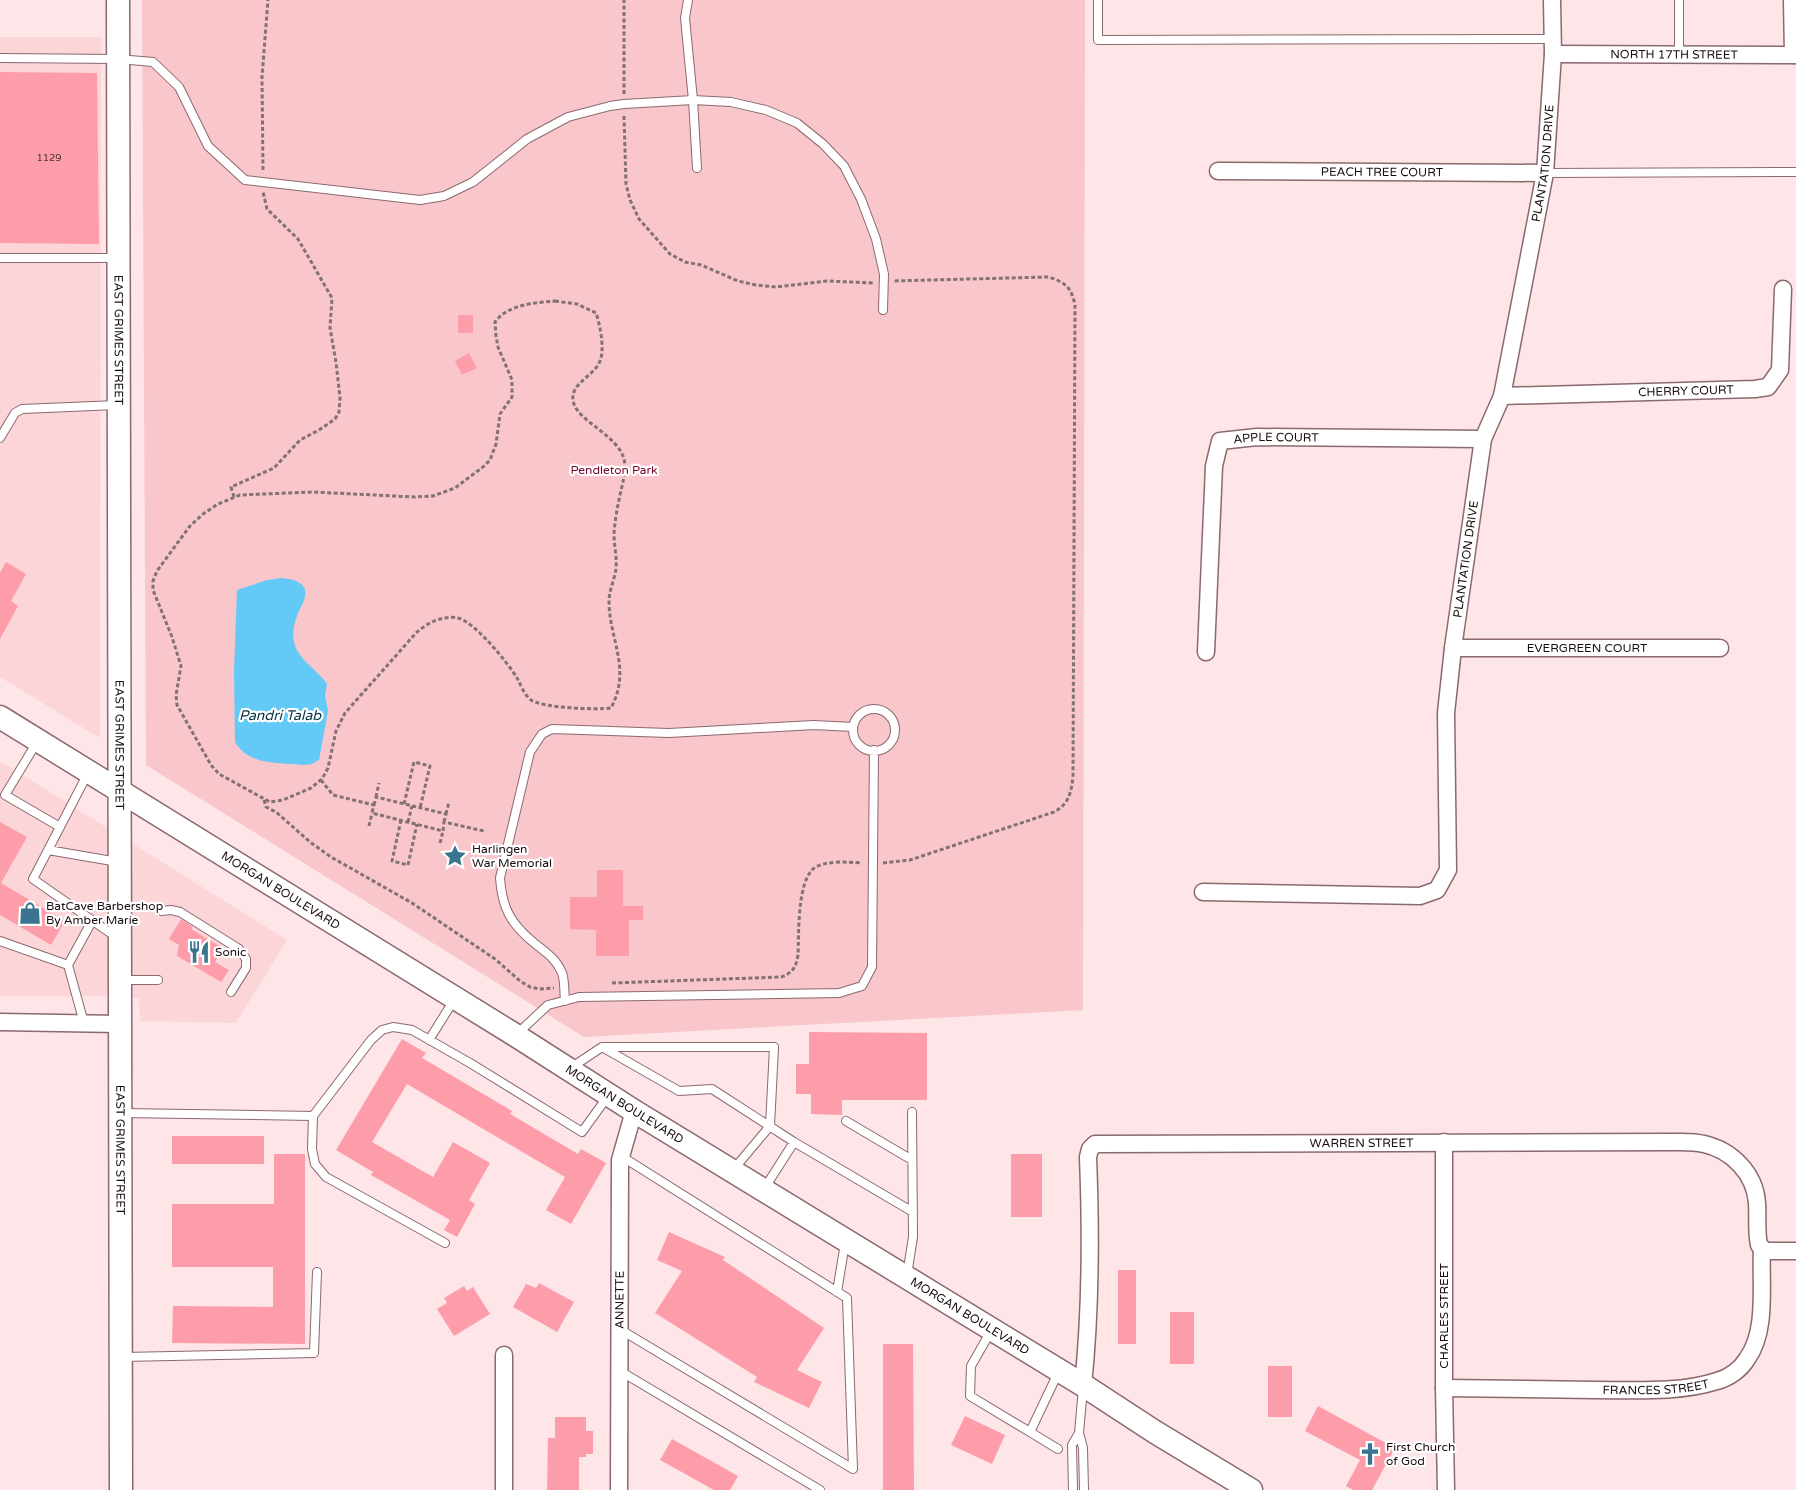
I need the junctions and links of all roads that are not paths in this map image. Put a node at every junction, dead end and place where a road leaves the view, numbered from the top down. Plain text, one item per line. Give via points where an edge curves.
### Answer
1 (118, 0) edge
2 (688, 0) edge
3 (1098, 0) edge
4 (1552, 0) edge
5 (1679, 0) edge
6 (1792, 0) edge
7 (1553, 47) junction
8 (1679, 55) junction
9 (1794, 55) edge
10 (0, 58) edge
11 (118, 59) junction
12 (693, 100) junction
13 (697, 168) dead end
14 (1218, 171) dead end
15 (1796, 172) edge
16 (1545, 173) junction
17 (0, 258) edge
18 (118, 258) junction
19 (1783, 289) dead end
20 (883, 310) dead end
21 (1502, 396) junction
22 (118, 405) junction
23 (0, 438) edge
24 (1483, 439) junction
25 (1453, 648) junction
26 (1720, 648) dead end
27 (1206, 652) dead end
28 (0, 717) edge
29 (853, 727) junction
30 (38, 740) junction
31 (874, 750) junction
32 (89, 771) junction
33 (120, 790) junction
34 (60, 827) junction
35 (48, 850) junction
36 (120, 863) junction
37 (1203, 892) dead end
38 (162, 912) dead end
39 (92, 921) junction
40 (120, 939) junction
41 (0, 941) edge
42 (68, 965) junction
43 (120, 980) junction
44 (158, 980) dead end
45 (231, 992) dead end
46 (455, 999) junction
47 (565, 1000) junction
48 (0, 1022) edge
49 (84, 1023) junction
50 (119, 1024) junction
51 (514, 1035) junction
52 (429, 1040) junction
53 (602, 1047) junction
54 (569, 1070) junction
55 (608, 1095) junction
56 (634, 1111) junction
57 (120, 1112) junction
58 (912, 1112) dead end
59 (312, 1116) junction
60 (846, 1121) dead end
61 (770, 1126) junction
62 (794, 1142) junction
63 (1444, 1142) junction
64 (621, 1156) junction
65 (912, 1160) junction
66 (733, 1170) junction
67 (763, 1190) junction
68 (913, 1212) junction
69 (846, 1240) junction
70 (445, 1243) dead end
71 (1762, 1248) junction
72 (1796, 1251) edge
73 (316, 1272) dead end
74 (907, 1277) junction
75 (837, 1292) junction
76 (620, 1329) junction
77 (992, 1329) junction
78 (504, 1355) dead end
79 (121, 1357) junction
80 (1059, 1370) junction
81 (620, 1371) junction
82 (1083, 1385) junction
83 (1444, 1388) junction
84 (1030, 1432) junction
85 (1079, 1434) junction
86 (1058, 1449) dead end
87 (121, 1490) edge
88 (504, 1490) edge
89 (620, 1490) edge
90 (820, 1490) edge
91 (1073, 1490) edge
92 (1084, 1490) edge
93 (1251, 1490) edge
94 (1446, 1490) edge

1 - 11 street, EAST GRIMES STREET
2 - 12 lane via 685,18
3 - 7 lane via 1098,40
4 - 7 street, PLANTATION DRIVE
5 - 8 lane
6 - 9 street
7 - 8 street, NORTH 17TH STREET
7 - 16 street, PLANTATION DRIVE
8 - 9 street, NORTH 17TH STREET
10 - 11 lane
11 - 12 lane via 153,62 178,87 208,146 245,180 420,200 444,196 473,182 527,139 568,117 624,104
11 - 18 street, EAST GRIMES STREET
12 - 13 lane
12 - 20 lane via 731,102 766,110 798,123 844,166 876,239 884,274
14 - 16 street, PEACH TREE COURT
15 - 16 lane
16 - 21 street, PLANTATION DRIVE
17 - 18 lane
18 - 22 street, EAST GRIMES STREET
19 - 21 street, CHERRY COURT via 1780,370 1768,387
21 - 24 street, PLANTATION DRIVE
22 - 23 lane via 22,408
22 - 33 street, EAST GRIMES STREET
24 - 25 street, PLANTATION DRIVE
24 - 27 street, APPLE COURT via 1257,437 1220,441 1214,466
25 - 26 street, EVERGREEN COURT
25 - 37 street, PLANTATION DRIVE via 1446,713 1448,870 1437,890 1420,896
28 - 30 street, MORGAN BOULEVARD
29 - 31 lane via 861,746
29 - 31 lane via 859,715 871,709 890,716 894,735 886,746
29 - 47 lane via 814,725 668,733 552,729 542,734 530,752 500,878 501,897 516,926 554,958 563,975
30 - 32 street, MORGAN BOULEVARD
30 - 34 lane via 5,795
31 - 47 lane via 872,967 862,986 839,993 579,997
32 - 33 street, MORGAN BOULEVARD
32 - 34 lane
33 - 36 street, EAST GRIMES STREET
33 - 46 street, MORGAN BOULEVARD
34 - 35 lane
35 - 36 lane
35 - 39 lane via 32,879
36 - 40 street, EAST GRIMES STREET
38 - 45 lane via 180,912 239,948 246,959 246,968
39 - 40 lane
39 - 42 lane
40 - 43 street, EAST GRIMES STREET
41 - 42 lane
42 - 49 lane
43 - 44 lane
43 - 50 street, EAST GRIMES STREET
46 - 51 street, MORGAN BOULEVARD
46 - 52 lane
47 - 51 lane via 548,1005
48 - 49 street
49 - 50 street
50 - 57 street, EAST GRIMES STREET
51 - 54 street, MORGAN BOULEVARD
52 - 55 lane via 582,1132
52 - 59 lane via 412,1030 393,1027 382,1030
53 - 54 lane
53 - 61 lane via 679,1091 712,1089
53 - 61 lane via 774,1047
54 - 55 street, MORGAN BOULEVARD
55 - 56 street, MORGAN BOULEVARD
56 - 64 street, ANNETTE
56 - 66 street, MORGAN BOULEVARD
57 - 59 lane
57 - 79 street, EAST GRIMES STREET
58 - 65 lane
59 - 70 lane via 315,1164 326,1177
60 - 65 lane
61 - 62 lane
61 - 66 lane
62 - 67 lane
62 - 68 lane
63 - 71 street, WARREN STREET via 1669,1142 1716,1147 1741,1165 1749,1177 1757,1201 1757,1237
63 - 82 street, WARREN STREET via 1095,1144 1088,1157 1090,1309
63 - 83 street, CHARLES STREET
64 - 75 lane
64 - 76 street, ANNETTE
65 - 68 lane
66 - 67 street, MORGAN BOULEVARD
67 - 69 street, MORGAN BOULEVARD
68 - 74 lane
69 - 74 street, MORGAN BOULEVARD
69 - 75 lane
71 - 72 street via 1765,1251
71 - 83 street, FRANCES STREET via 1760,1327 1755,1344 1747,1360 1734,1373 1718,1381 1655,1390
73 - 79 lane via 314,1352
74 - 77 street, MORGAN BOULEVARD
75 - 76 lane via 847,1298 853,1469
76 - 81 street, ANNETTE
77 - 80 street, MORGAN BOULEVARD
77 - 84 lane via 972,1366 970,1396
78 - 88 street
79 - 87 street, EAST GRIMES STREET
80 - 82 street, MORGAN BOULEVARD
80 - 84 lane
81 - 89 street, ANNETTE
81 - 90 lane
82 - 85 lane
82 - 93 street, MORGAN BOULEVARD
83 - 94 street, CHARLES STREET
84 - 86 lane
85 - 91 lane via 1072,1445
85 - 92 lane via 1083,1448

